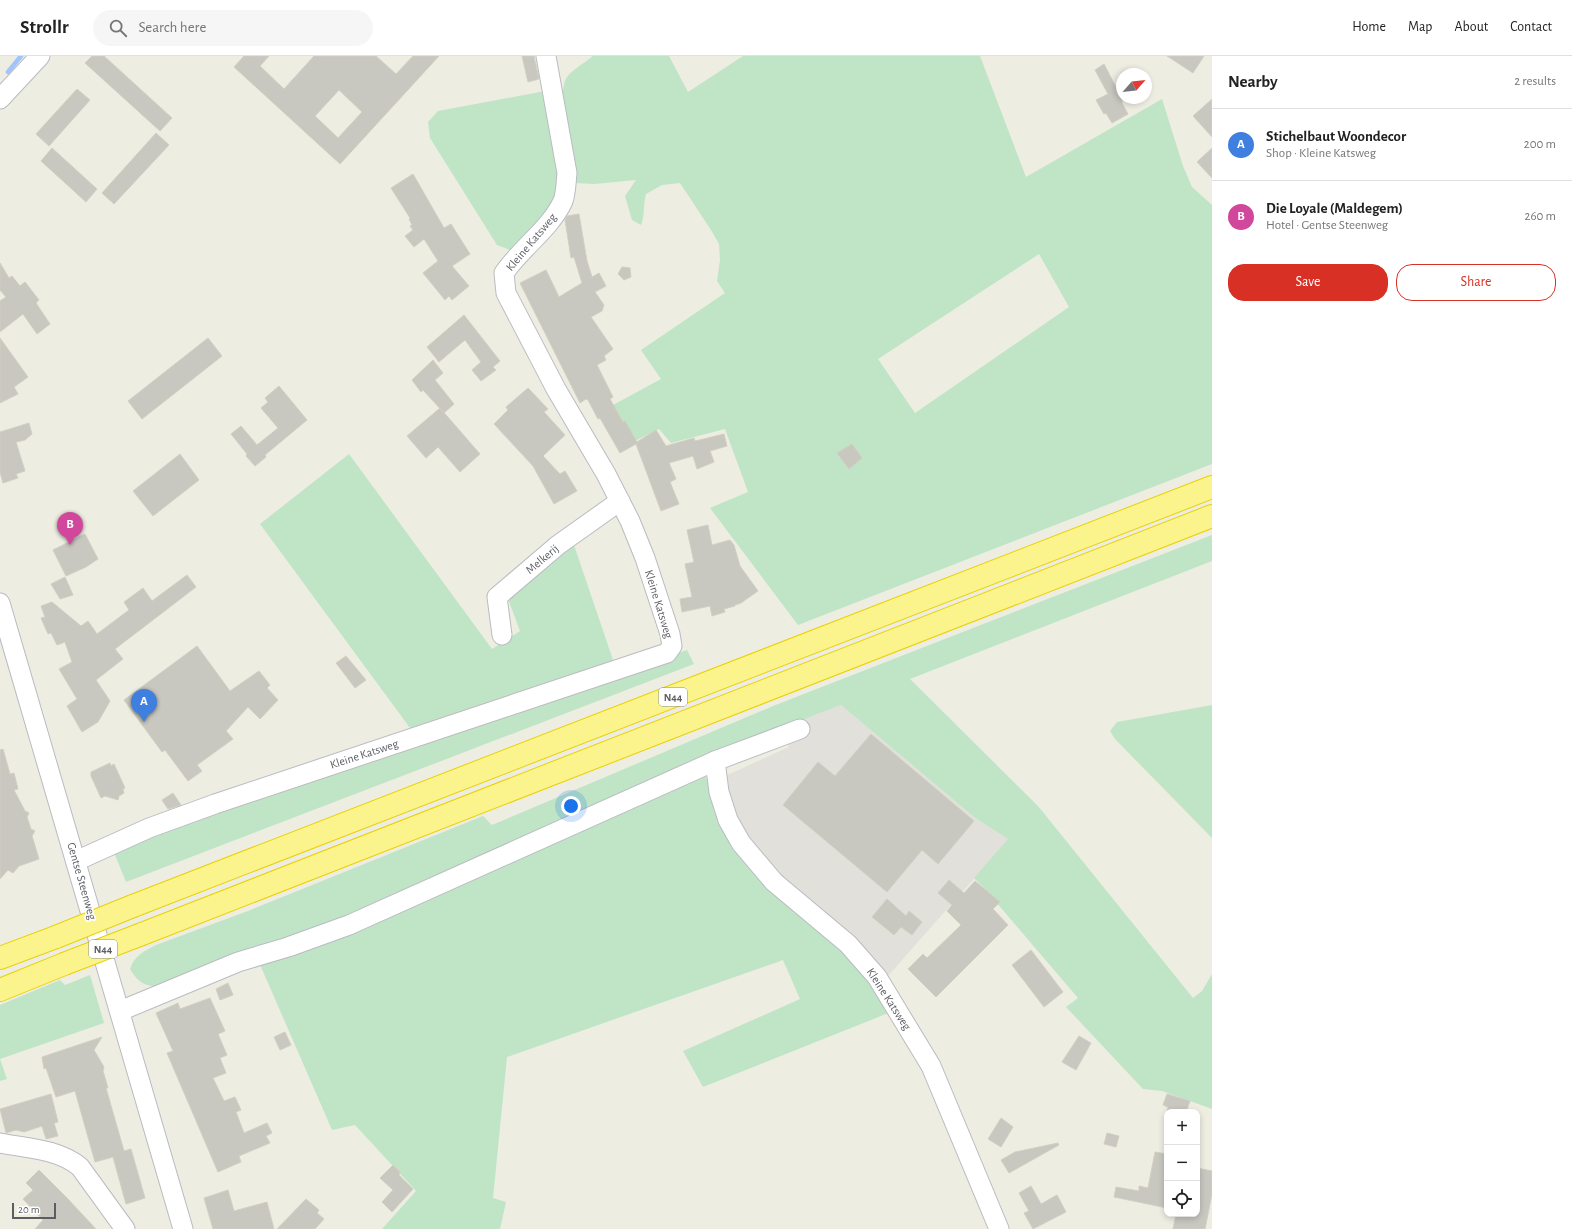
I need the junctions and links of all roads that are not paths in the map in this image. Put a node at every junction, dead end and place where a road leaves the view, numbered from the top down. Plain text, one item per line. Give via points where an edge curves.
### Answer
1 (40, 56) edge
2 (546, 56) edge
3 (0, 99) edge
4 (1212, 487) edge
5 (620, 501) junction
6 (1212, 516) edge
7 (0, 603) edge
8 (502, 635) dead end
9 (800, 729) dead end
10 (715, 762) junction
11 (76, 860) junction
12 (0, 958) edge
13 (0, 990) edge
14 (120, 1011) junction
15 (0, 1143) edge
16 (126, 1229) edge
17 (183, 1229) edge
18 (999, 1229) edge

1 - 3 street
2 - 5 street, Kleine Katsweg via 567,173 563,200 550,222 504,273 506,293 556,389
4 - 12 highway, N44, bridge
5 - 8 street, Melkerij via 558,545 497,598
5 - 11 street, Kleine Katsweg via 645,558 670,634 672,646 667,653 215,804 149,828
6 - 13 highway, N44, bridge
7 - 11 street, Gentse Steenweg
9 - 10 street
10 - 14 street via 349,925 238,962
10 - 18 street, Kleine Katsweg via 719,792 728,820 749,854 774,882 848,944 878,977 931,1066
11 - 14 street, Gentse Steenweg
14 - 17 street, Gentse Steenweg
15 - 16 street via 61,1155 72,1160

